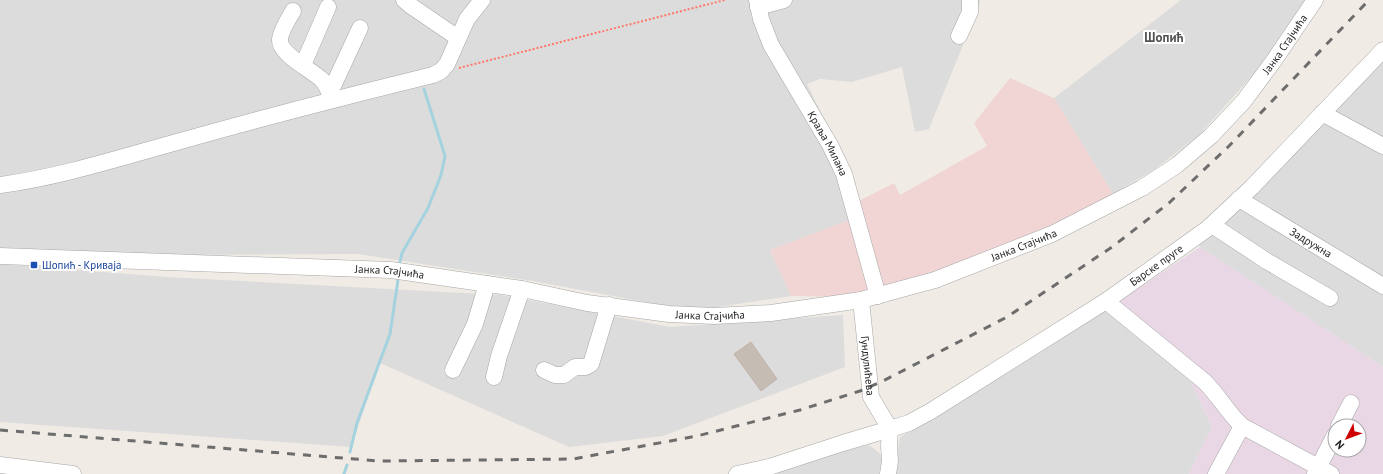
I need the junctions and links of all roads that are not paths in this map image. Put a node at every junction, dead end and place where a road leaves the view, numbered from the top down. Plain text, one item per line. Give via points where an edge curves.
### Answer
1 (404, 0) edge
2 (482, 0) edge
3 (784, 0) edge
4 (970, 0) edge
5 (1315, 0) edge
6 (758, 4) edge
7 (328, 6) dead end
8 (292, 11) dead end
9 (360, 28) dead end
10 (959, 36) dead end
11 (458, 38) junction
12 (1383, 50) edge
13 (303, 65) junction
14 (330, 95) junction
15 (1322, 113) junction
16 (1383, 146) edge
17 (0, 185) edge
18 (1239, 199) junction
19 (1212, 225) junction
20 (0, 256) edge
21 (487, 284) junction
22 (1383, 286) edge
23 (522, 290) junction
24 (878, 296) junction
25 (1330, 298) dead end
26 (861, 300) junction
27 (1106, 301) junction
28 (609, 306) junction
29 (453, 370) dead end
30 (544, 370) dead end
31 (494, 377) dead end
32 (1351, 403) dead end
33 (1343, 418) edge
34 (1242, 426) junction
35 (890, 429) junction
36 (1327, 456) edge
37 (0, 464) edge
38 (1321, 472) edge
39 (73, 474) edge
40 (737, 474) edge
41 (888, 474) edge
42 (1216, 474) edge

1 - 11 street
2 - 11 street via 467,20
3 - 6 street
4 - 10 street via 970,12
5 - 24 street, Јанка Стајчића via 1244,101 1211,136 1142,188 1052,234 936,280
6 - 24 street, Краља Милана via 771,45 830,145 844,174
7 - 13 street
8 - 13 street via 280,38 280,44
9 - 14 street
11 - 14 street via 447,64 441,71 432,75
12 - 15 street, Барске пруге
13 - 14 street via 322,80
14 - 17 street via 93,165
15 - 16 street
15 - 18 street, Барске пруге
18 - 19 street, Барске пруге
18 - 22 street, Задружна
19 - 25 street
19 - 27 street, Барске пруге
20 - 21 street, Јанка Стајчића via 391,270
21 - 23 street, Јанка Стајчића
21 - 29 street via 475,324
23 - 28 street, Јанка Стајчића
23 - 31 street
24 - 26 street, Јанка Стајчића
26 - 28 street, Јанка Стајчића via 771,313 714,316 669,314
26 - 35 street, Гундулићева via 871,397
27 - 34 street via 1205,382
27 - 35 street, Барске пруге via 931,411 909,423
28 - 30 street via 591,364 586,367 575,367 564,375 555,375
32 - 33 street
34 - 38 street
34 - 42 street
35 - 40 street, Барске пруге via 769,467
35 - 41 street
36 - 38 street
37 - 39 street

